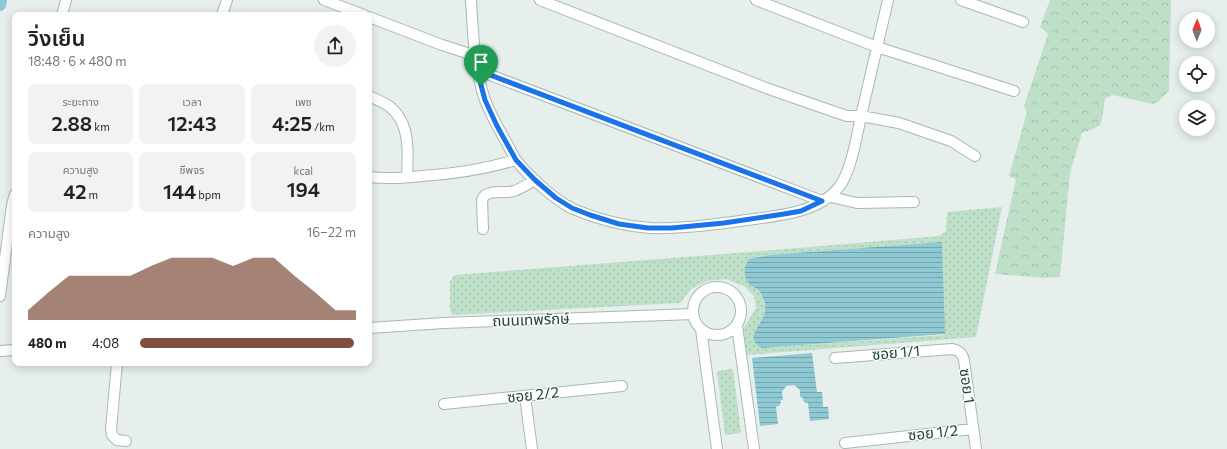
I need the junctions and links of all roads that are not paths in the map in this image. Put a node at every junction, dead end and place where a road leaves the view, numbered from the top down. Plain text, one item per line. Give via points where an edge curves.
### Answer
1 (66, 0) edge
2 (227, 0) edge
3 (324, 0) edge
4 (472, 0) edge
5 (540, 0) edge
6 (756, 0) edge
7 (888, 0) edge
8 (961, 0) edge
9 (63, 12) edge
10 (223, 12) edge
11 (356, 12) edge
12 (372, 18) edge
13 (1023, 22) dead end
14 (877, 47) junction
15 (476, 56) junction
16 (477, 70) junction
17 (1014, 91) dead end
18 (372, 98) edge
19 (861, 116) junction
20 (975, 156) dead end
21 (516, 160) junction
22 (372, 177) edge
23 (407, 177) junction
24 (535, 180) junction
25 (826, 199) junction
26 (914, 202) dead end
27 (12, 205) edge
28 (483, 229) dead end
29 (0, 296) edge
30 (693, 314) junction
31 (737, 326) junction
32 (372, 328) edge
33 (701, 330) junction
34 (0, 350) edge
35 (12, 350) edge
36 (956, 350) joint
37 (835, 358) dead end
38 (117, 366) edge
39 (622, 386) dead end
40 (525, 396) junction
41 (444, 404) dead end
42 (973, 429) junction
43 (126, 441) dead end
44 (845, 443) dead end
45 (717, 446) edge
46 (532, 449) edge
47 (754, 449) edge
48 (976, 449) edge

1 - 9 street
2 - 10 street
3 - 11 street
4 - 15 street
5 - 19 street via 766,88 847,116
6 - 14 street
7 - 14 street
8 - 13 street
12 - 15 street
14 - 17 street
14 - 19 street
15 - 16 street
16 - 21 street via 485,100
16 - 25 street
18 - 23 street via 389,106 402,123 408,149
19 - 20 street via 899,123 951,141
19 - 25 street via 845,176 840,186
21 - 23 street via 473,171
21 - 24 street
22 - 23 street
24 - 25 street via 572,208 619,224 648,228 724,223 784,214 801,211
24 - 28 street via 523,188 483,196
25 - 26 street via 857,203
27 - 29 street
30 - 31 street via 696,299 702,293 716,287 724,288 731,291 740,304 741,319
30 - 32 street, ถนนเทพรักษ์
30 - 33 street
31 - 33 street via 731,332 716,336
31 - 47 street
33 - 45 street
34 - 35 street
36 - 37 street, ซอย 1/1
36 - 42 street, ซอย 1 via 963,355
38 - 43 street via 111,430 117,440
39 - 40 street, ซอย 2/2
40 - 41 street, ซอย 2/2
40 - 46 street
42 - 44 street, ซอย 1/2
42 - 48 street, ซอย 1

